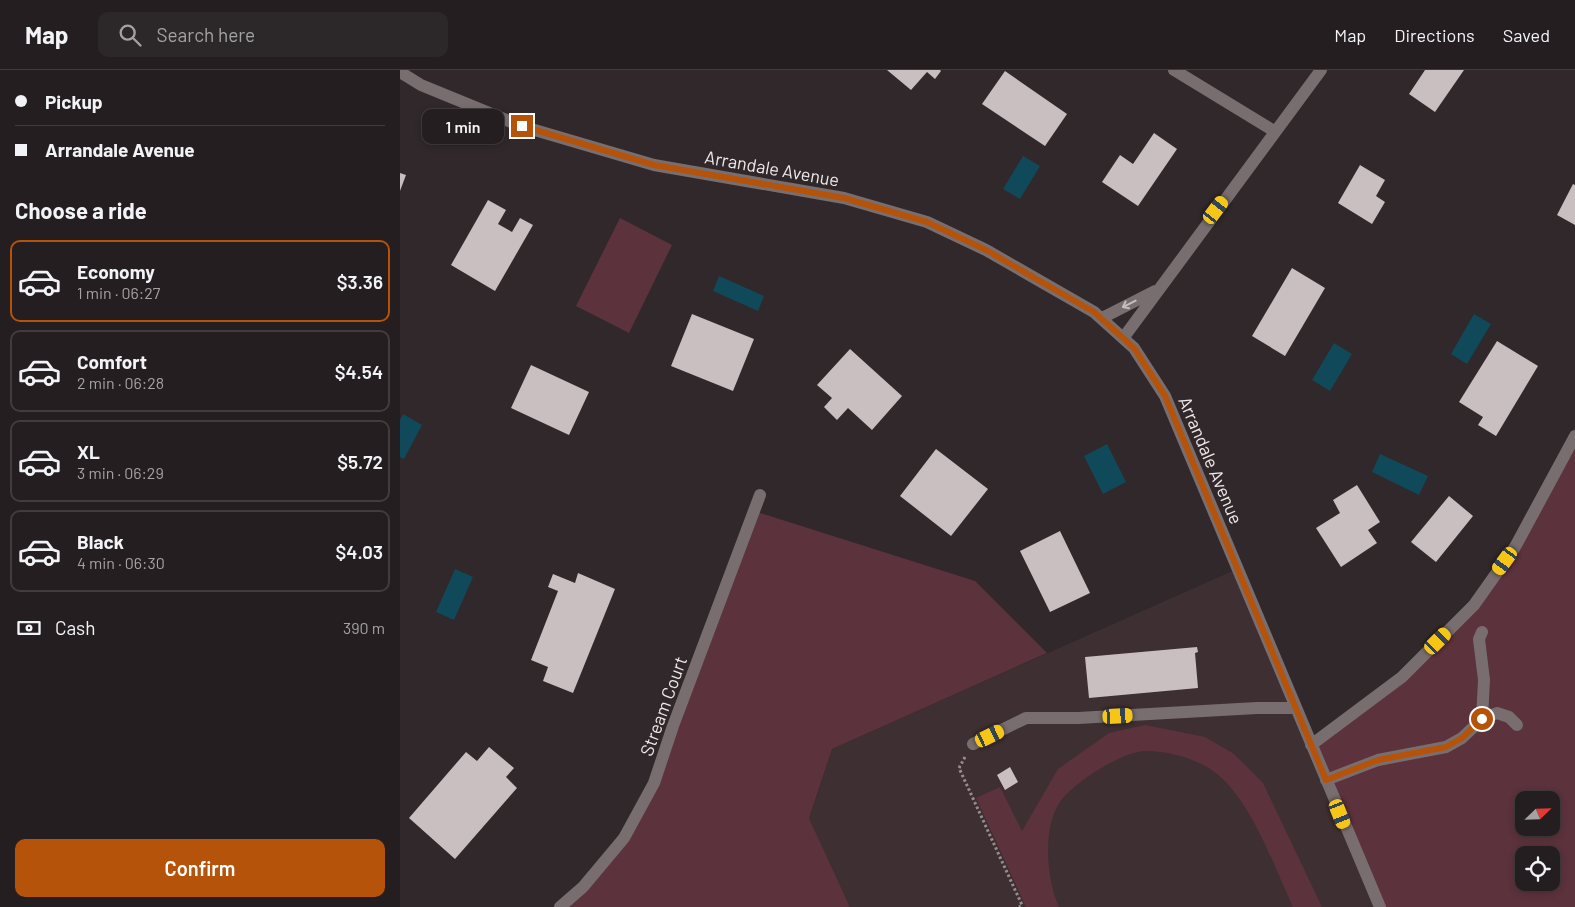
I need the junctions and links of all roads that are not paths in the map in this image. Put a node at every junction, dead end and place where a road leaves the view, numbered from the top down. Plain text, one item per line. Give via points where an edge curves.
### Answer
1 (1174, 70) edge
2 (1321, 70) edge
3 (400, 72) edge
4 (1274, 131) junction
5 (1157, 290) junction
6 (1102, 318) junction
7 (1124, 337) junction
8 (1575, 436) edge
9 (760, 495) dead end
10 (1482, 632) dead end
11 (1296, 708) junction
12 (1482, 719) junction
13 (1517, 725) dead end
14 (973, 744) dead end
15 (1311, 745) junction
16 (1326, 780) junction
17 (560, 907) edge
18 (1380, 907) edge

1 - 4 street
2 - 4 street
3 - 6 street, Arrandale Avenue via 421,85 522,126 654,165 844,198 927,222 986,250
4 - 5 street
5 -> 6 street
5 - 7 street
6 - 7 street, Arrandale Avenue
7 - 11 street, Arrandale Avenue via 1165,396
8 - 15 street via 1515,547 1474,605 1402,677
9 - 17 street, Stream Court via 654,783 624,838 583,887
10 - 12 street
11 - 14 street via 1026,718
11 - 15 street, Arrandale Avenue
12 - 13 street via 1497,712 1510,717
12 - 16 street via 1462,738 1446,747 1378,760
15 - 16 street, Arrandale Avenue
16 - 18 street, Arrandale Avenue

